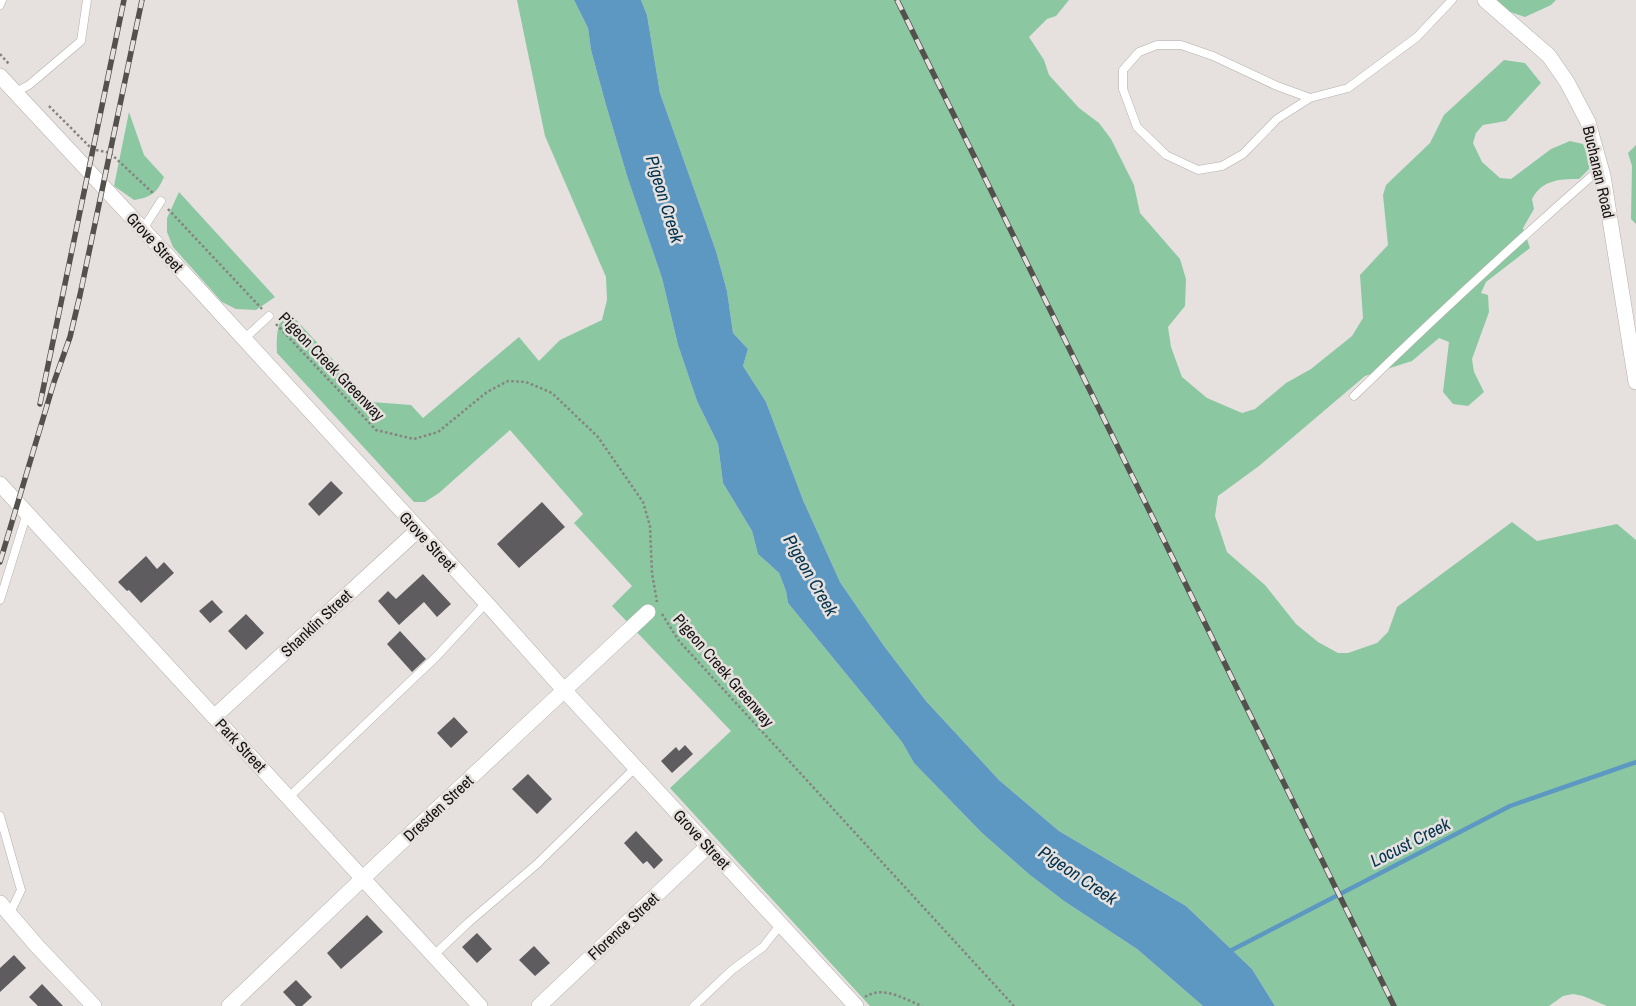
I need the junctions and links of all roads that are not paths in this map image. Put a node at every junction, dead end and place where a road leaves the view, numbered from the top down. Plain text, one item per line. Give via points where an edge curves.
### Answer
1 (2, 0) edge
2 (87, 0) edge
3 (1452, 0) edge
4 (1485, 0) edge
5 (0, 5) edge
6 (6, 71) edge
7 (16, 92) junction
8 (1310, 98) junction
9 (1602, 168) junction
10 (161, 202) road end
11 (143, 229) junction
12 (269, 316) road end
13 (244, 339) junction
14 (1636, 382) edge
15 (1354, 396) dead end
16 (0, 484) edge
17 (27, 513) junction
18 (418, 530) junction
19 (0, 600) edge
20 (486, 602) junction
21 (648, 612) dead end
22 (564, 690) junction
23 (214, 716) junction
24 (636, 767) junction
25 (289, 797) junction
26 (0, 816) edge
27 (708, 846) junction
28 (363, 879) junction
29 (3, 912) edge
30 (781, 924) junction
31 (434, 955) junction
32 (854, 1005) edge
33 (94, 1006) edge
34 (229, 1006) edge
35 (480, 1006) edge
36 (538, 1006) edge
37 (694, 1006) edge

1 - 5 lane
2 - 7 lane via 81,42
3 - 8 lane via 1417,37 1348,88
4 - 9 street, Buchanan Road via 1542,49 1567,82 1588,122
6 - 7 street, Grove Street
7 - 11 street, Grove Street
8 - 8 lane via 1181,45 1158,45 1140,52 1123,70 1123,89 1137,127 1166,155 1198,170 1222,166 1243,154 1277,119
9 - 14 street, Buchanan Road
9 - 15 lane via 1441,310
10 - 11 lane
11 - 13 street, Grove Street
12 - 13 lane
13 - 18 street, Grove Street
16 - 17 street, Park Street
17 - 19 lane
17 - 23 street, Park Street
18 - 20 street, Grove Street
18 - 23 street, Shanklin Street
20 - 22 street, Grove Street
20 - 25 lane via 438,656
21 - 22 street, Dresden Street
22 - 24 street, Grove Street
22 - 28 street, Dresden Street
23 - 25 street, Park Street
24 - 27 street, Grove Street
24 - 31 lane via 537,864
25 - 28 street, Park Street
26 - 29 lane via 21,890
27 - 30 street, Grove Street
27 - 36 street, Florence Street
28 - 31 street, Park Street
28 - 34 street, Dresden Street
29 - 33 street
30 - 32 street, Grove Street
30 - 37 lane via 763,947 732,970
31 - 35 street, Park Street

